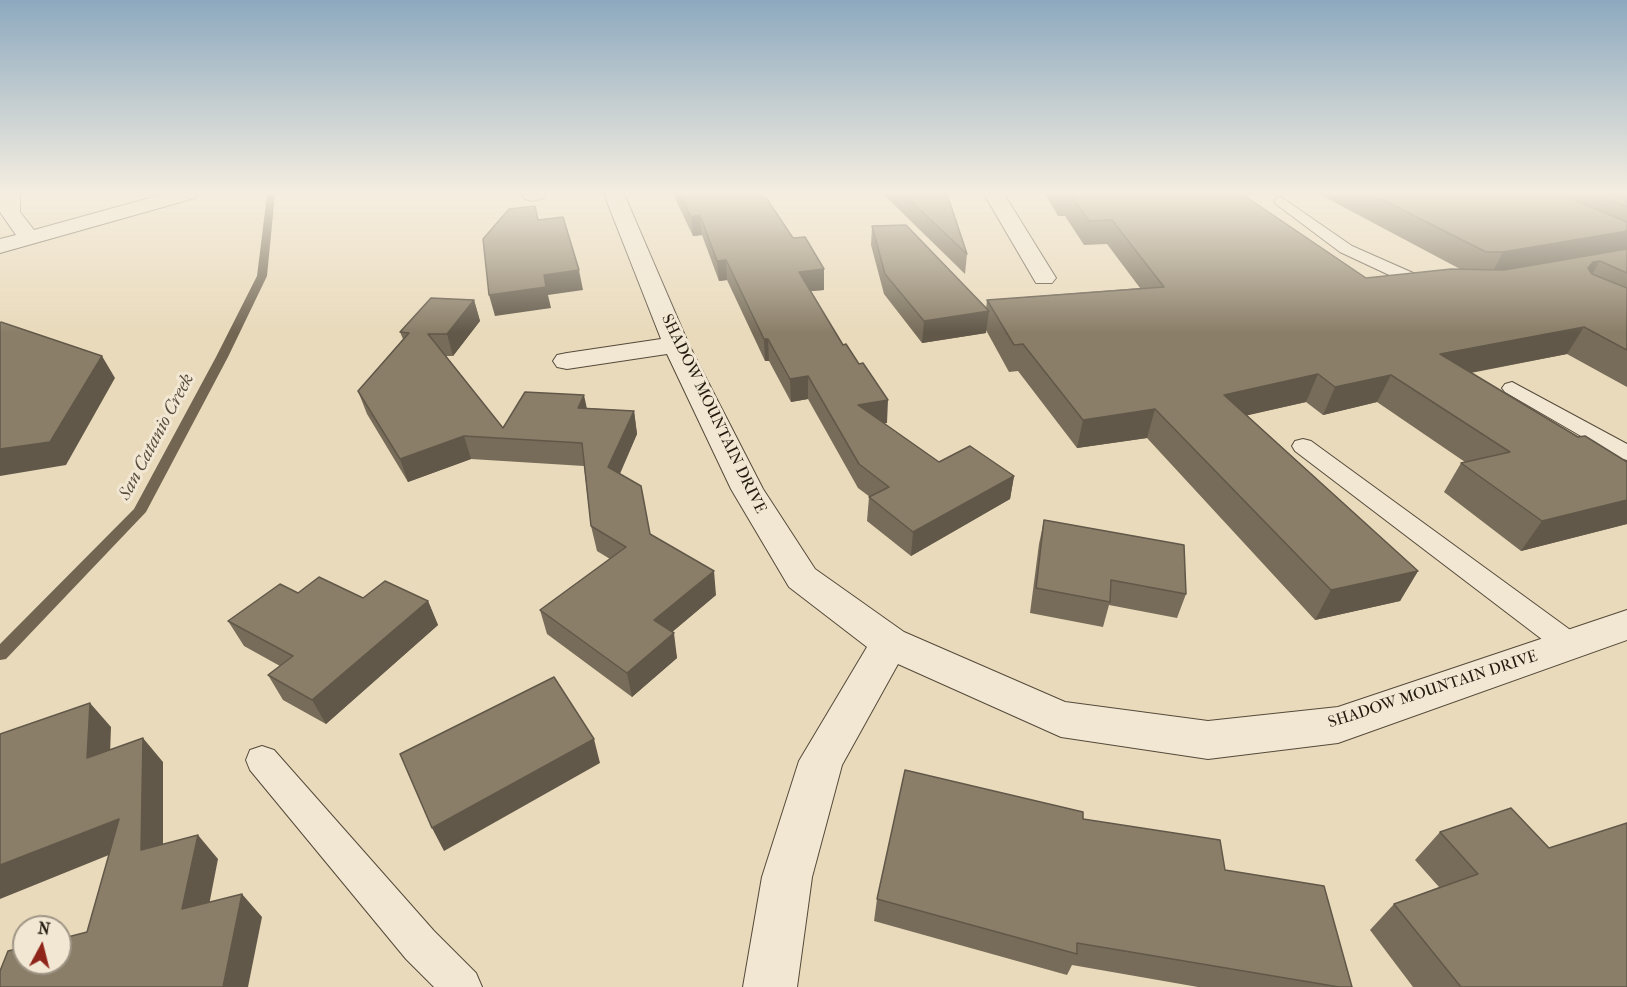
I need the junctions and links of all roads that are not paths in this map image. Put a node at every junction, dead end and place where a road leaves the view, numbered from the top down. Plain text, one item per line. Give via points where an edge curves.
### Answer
1 (25, 240) edge
2 (633, 240) edge
3 (1021, 240) edge
4 (1334, 240) edge
5 (0, 246) edge
6 (1044, 278) dead end
7 (1435, 285) edge
8 (675, 345) junction
9 (567, 361) dead end
10 (1512, 388) dead end
11 (1303, 446) dead end
12 (1627, 453) edge
13 (1627, 625) edge
14 (890, 644) junction
15 (1570, 645) junction
16 (262, 760) dead end
17 (462, 987) edge
18 (770, 987) edge

1 - 5 street
2 - 8 street, SHADOW MOUNTAIN DRIVE
3 - 6 street
4 - 7 lane via 1346,249
8 - 9 street
8 - 14 street, SHADOW MOUNTAIN DRIVE via 747,489 802,578
10 - 12 lane
11 - 15 lane
13 - 15 street, SHADOW MOUNTAIN DRIVE
14 - 15 street, SHADOW MOUNTAIN DRIVE via 1061,719 1208,740 1338,725
14 - 18 street via 821,761 787,878
16 - 17 lane via 420,945

